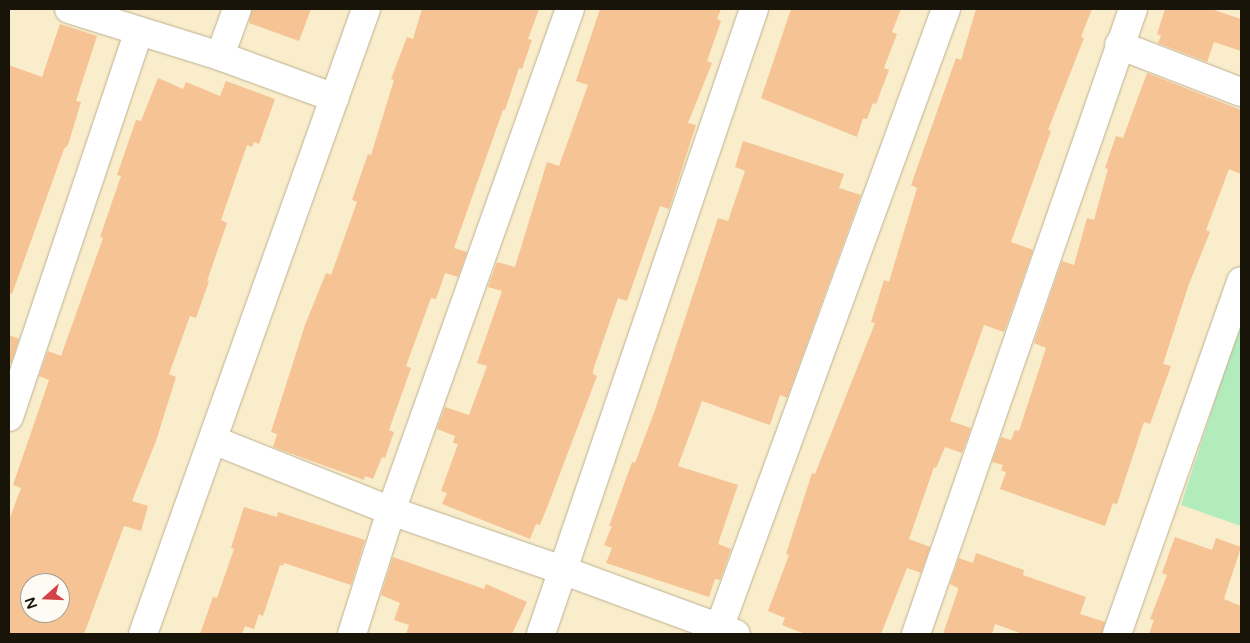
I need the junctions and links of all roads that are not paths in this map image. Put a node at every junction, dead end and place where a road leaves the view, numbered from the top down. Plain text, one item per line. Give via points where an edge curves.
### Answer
1 (69, 9) edge
2 (237, 9) edge
3 (366, 9) edge
4 (570, 9) edge
5 (754, 9) edge
6 (946, 9) edge
7 (1133, 9) edge
8 (138, 31) junction
9 (1119, 45) junction
10 (220, 56) junction
11 (1241, 92) edge
12 (335, 98) junction
13 (1241, 281) edge
14 (9, 417) edge
15 (213, 440) junction
16 (391, 511) junction
17 (562, 570) junction
18 (724, 632) edge
19 (143, 634) edge
20 (352, 634) edge
21 (541, 634) edge
22 (916, 634) edge
23 (1117, 634) edge

1 - 8 street
2 - 10 street
3 - 12 street
4 - 16 street
5 - 17 street
6 - 18 street
7 - 9 street
8 - 10 street
8 - 14 street
9 - 11 street
9 - 22 street
10 - 12 street
12 - 15 street
13 - 23 street
15 - 16 street
15 - 19 street
16 - 17 street
16 - 20 street
17 - 18 street
17 - 21 street

